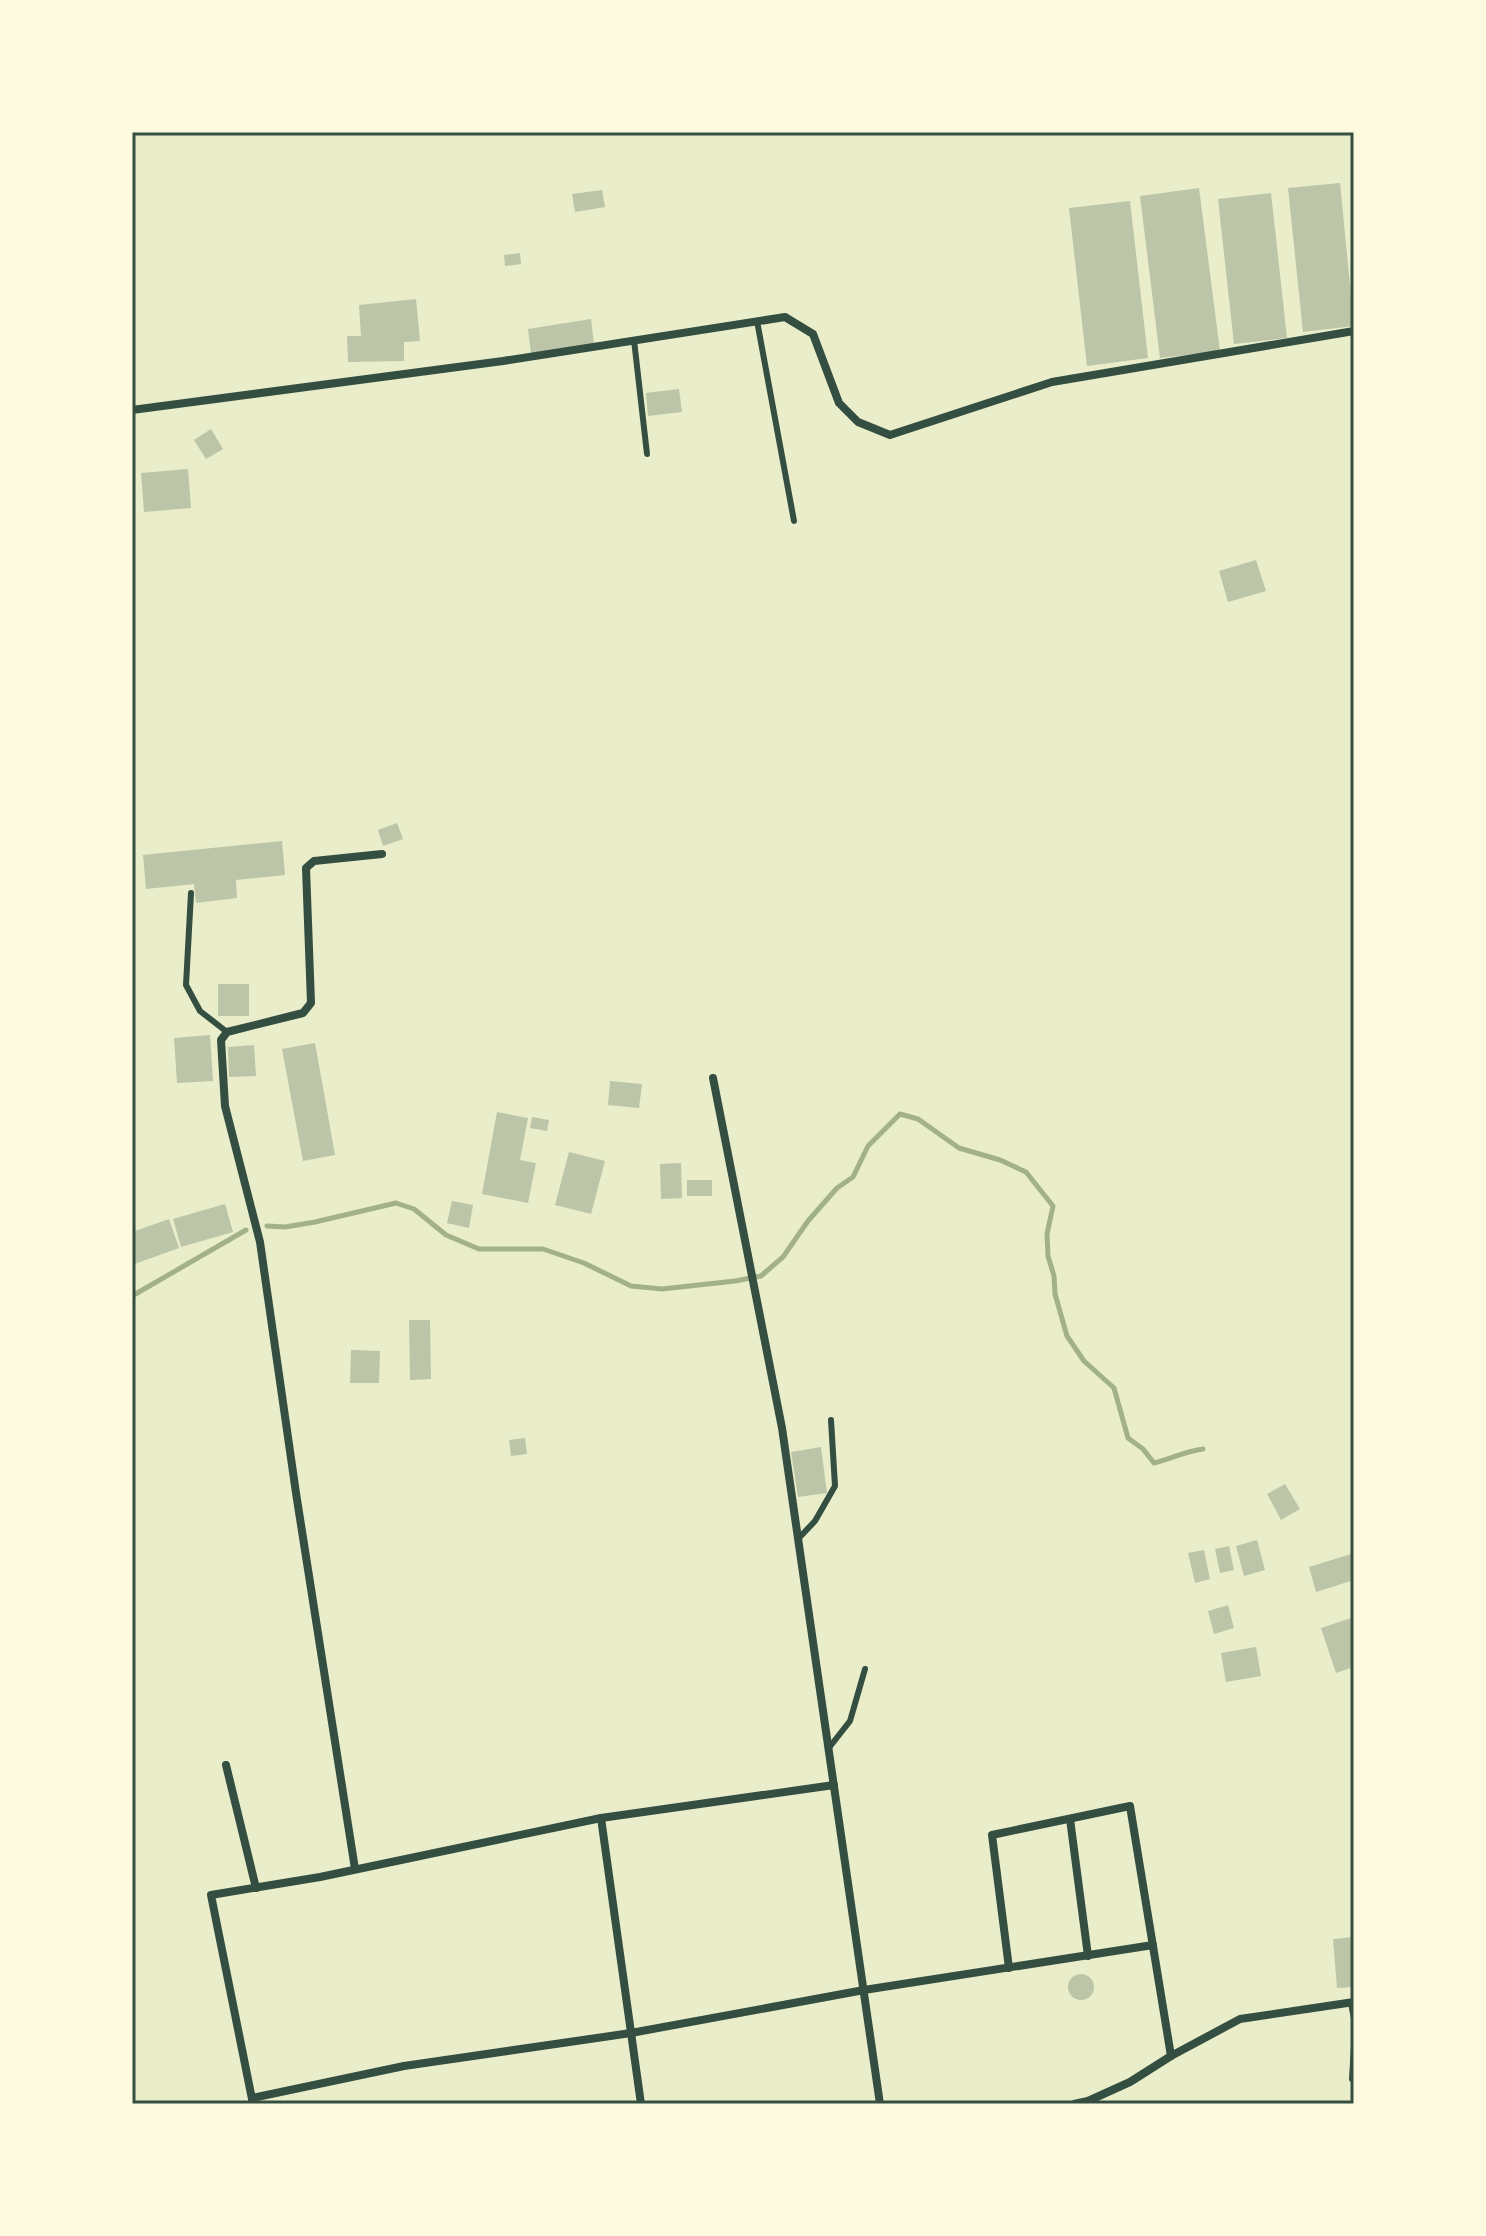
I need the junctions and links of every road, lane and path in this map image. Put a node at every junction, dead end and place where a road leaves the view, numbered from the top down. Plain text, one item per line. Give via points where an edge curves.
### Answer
1 (757, 321) junction
2 (1354, 331) edge
3 (634, 340) junction
4 (132, 410) edge
5 (647, 454) dead end
6 (794, 521) dead end
7 (382, 854) dead end
8 (191, 893) dead end
9 (227, 1032) junction
10 (713, 1078) dead end
11 (831, 1420) dead end
12 (798, 1539) junction
13 (865, 1669) dead end
14 (828, 1749) junction
15 (226, 1765) dead end
16 (834, 1785) junction
17 (601, 1818) junction
18 (1070, 1819) junction
19 (355, 1869) junction
20 (256, 1888) junction
21 (1153, 1945) junction
22 (1088, 1956) junction
23 (1009, 1968) junction
24 (864, 1990) junction
25 (1352, 2002) edge
26 (1354, 2019) edge
27 (631, 2033) junction
28 (1354, 2046) edge
29 (1171, 2056) junction
30 (1352, 2079) dead end
31 (253, 2101) edge
32 (1088, 2102) edge
33 (641, 2104) edge
34 (880, 2104) edge
35 (1074, 2104) edge

1 - 2 street via 785,317 813,334 839,403 858,422 890,435 1052,382
1 - 3 street
1 - 6 lane
3 - 4 street
3 - 5 lane
7 - 9 street via 314,861 306,868 311,1003 303,1013
8 - 9 lane via 186,985 200,1011
9 - 19 street via 221,1040 225,1106 260,1242
10 - 12 street via 782,1428
11 - 12 lane via 835,1486
12 - 14 street
13 - 14 lane via 850,1721
14 - 16 street
15 - 20 street
16 - 17 street
16 - 24 street
17 - 19 street
17 - 27 street
18 - 21 street via 1130,1806
18 - 22 street
18 - 23 street via 992,1835
19 - 20 street
20 - 31 street via 211,1895
21 - 22 street
21 - 29 street
22 - 23 street
23 - 24 street
24 - 27 street
24 - 34 street
25 - 26 lane
25 - 29 street via 1240,2019
27 - 31 street via 404,2066
27 - 33 street
28 - 30 lane
29 - 32 street
32 - 35 street

